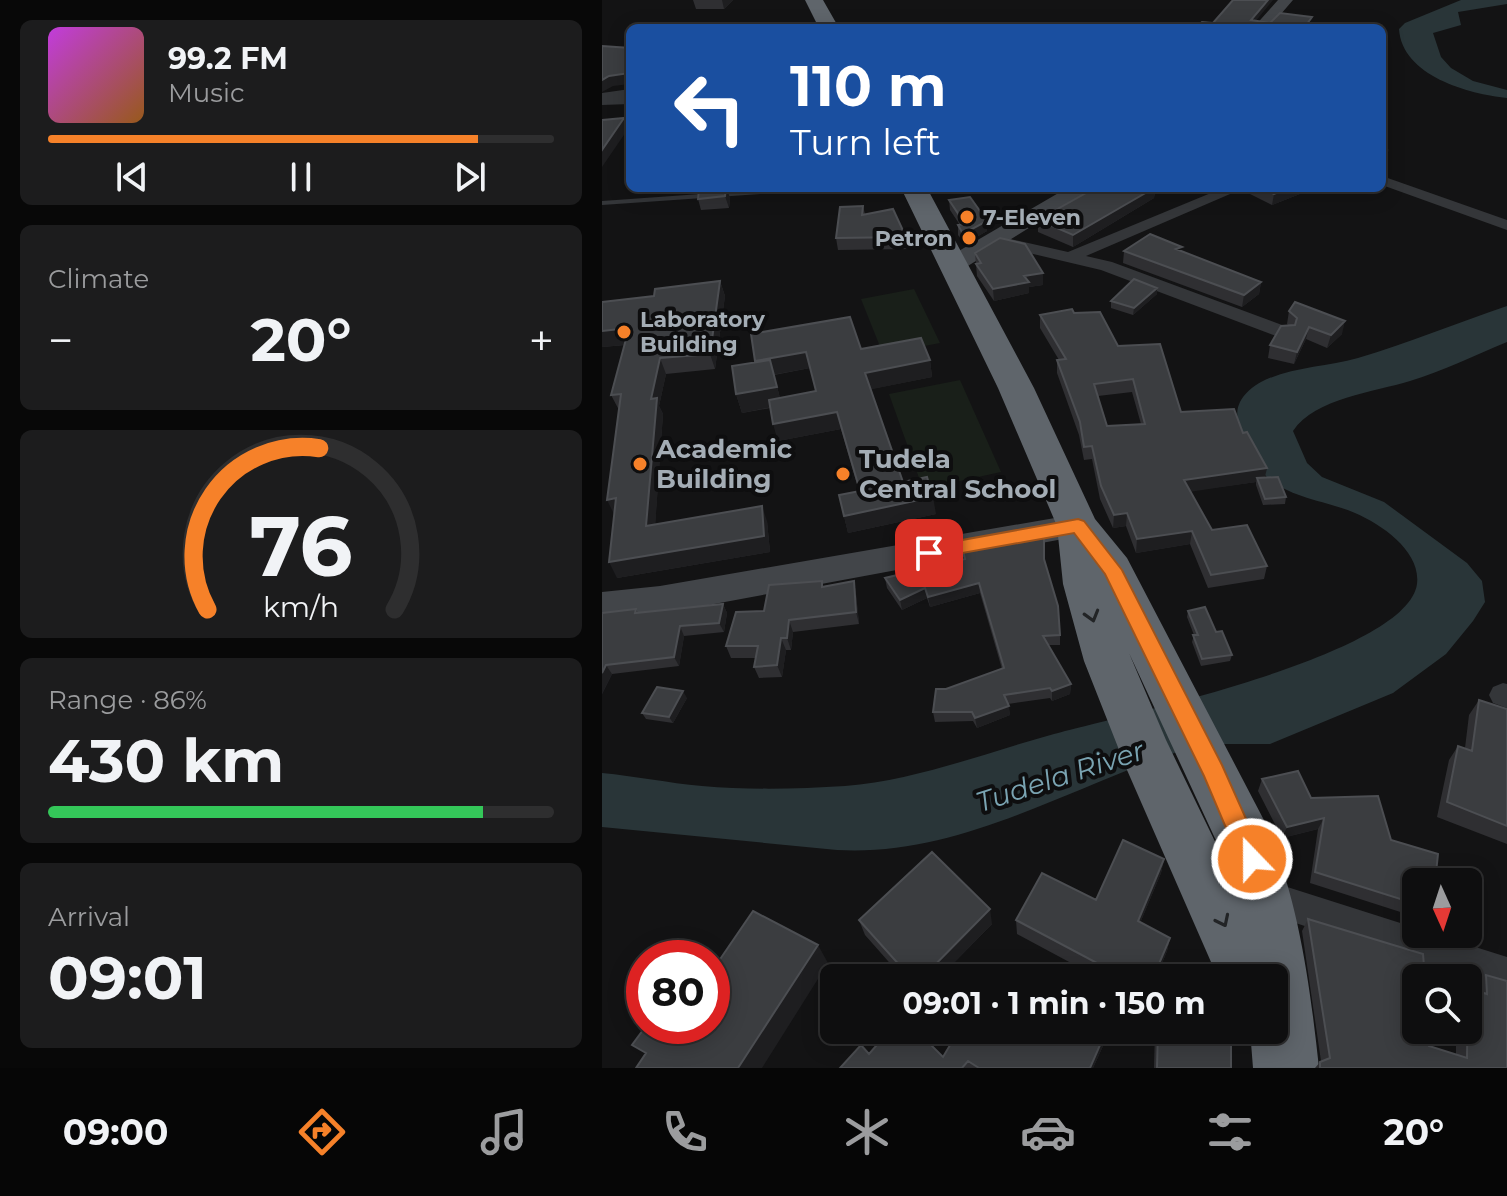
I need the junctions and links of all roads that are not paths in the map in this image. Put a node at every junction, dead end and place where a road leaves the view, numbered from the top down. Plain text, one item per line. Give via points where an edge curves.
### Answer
1 (814, 0) edge
2 (1286, 0) edge
3 (827, 24) edge
4 (1265, 24) edge
5 (626, 94) edge
6 (602, 98) edge
7 (626, 100) edge
8 (1386, 181) edge
9 (636, 192) edge
10 (761, 192) edge
11 (916, 192) edge
12 (1076, 192) edge
13 (1226, 192) edge
14 (634, 201) junction
15 (602, 203) edge
16 (1507, 225) edge
17 (997, 241) junction
18 (1073, 256) junction
19 (954, 264) junction
20 (1283, 332) edge
21 (1078, 526) junction
22 (602, 606) edge
23 (1262, 897) junction
24 (1242, 964) edge
25 (1507, 975) edge
26 (1282, 1050) edge

1 - 3 highway
2 - 4 street
5 - 6 street
6 - 7 street via 604,103
8 - 16 street
9 - 14 lane
10 - 14 lane
11 - 19 highway
12 - 17 street
13 - 18 street
14 - 15 lane
17 - 18 street
17 - 19 street
18 - 20 street
19 - 21 highway
21 - 22 street
21 - 23 highway via 1112,570 1166,674 1246,843
21 -> 24 highway via 1089,610 1116,683
23 - 25 street
23 - 26 highway via 1279,989

